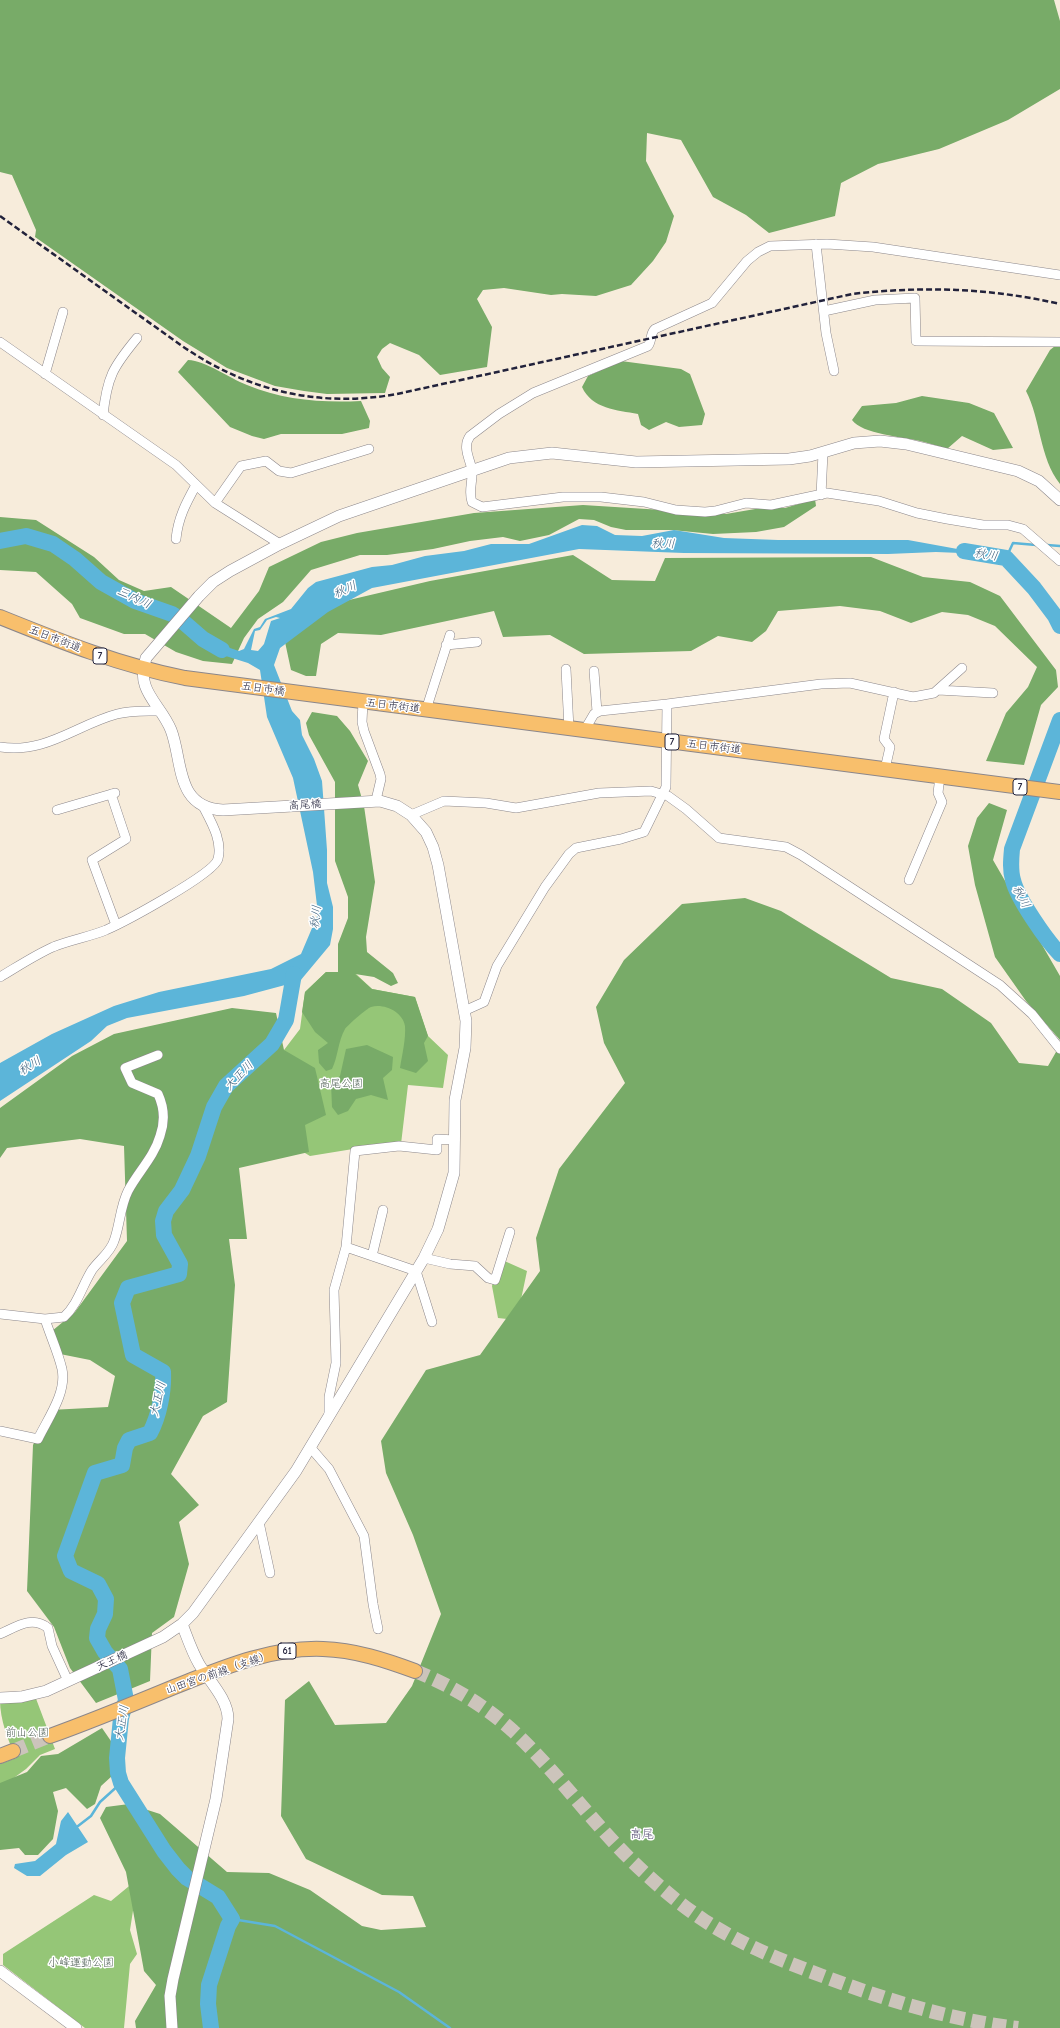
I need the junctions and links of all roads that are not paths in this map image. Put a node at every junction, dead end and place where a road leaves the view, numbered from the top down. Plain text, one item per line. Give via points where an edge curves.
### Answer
1 (816, 244) junction
2 (1060, 275) edge
3 (824, 311) junction
4 (63, 312) dead end
5 (137, 338) dead end
6 (0, 342) edge
7 (1060, 342) edge
8 (834, 371) dead end
9 (45, 374) junction
10 (103, 415) junction
11 (369, 449) dead end
12 (823, 453) junction
13 (472, 470) junction
14 (196, 485) junction
15 (821, 495) junction
16 (1060, 500) edge
17 (215, 503) junction
18 (176, 539) dead end
19 (280, 544) junction
20 (1060, 561) edge
21 (0, 617) edge
22 (450, 635) dead end
23 (477, 642) dead end
24 (446, 645) junction
25 (962, 668) dead end
26 (142, 670) junction
27 (566, 670) dead end
28 (594, 671) dead end
29 (204, 681) joint
30 (938, 690) junction
31 (894, 692) junction
32 (993, 693) dead end
33 (321, 697) joint
34 (363, 702) junction
35 (667, 704) junction
36 (426, 710) junction
37 (160, 711) junction
38 (597, 712) junction
39 (569, 729) junction
40 (584, 730) junction
41 (667, 741) junction
42 (0, 747) edge
43 (885, 769) junction
44 (940, 776) junction
45 (1060, 792) edge
46 (662, 794) junction
47 (376, 800) junction
48 (202, 804) junction
49 (57, 810) dead end
50 (411, 815) junction
51 (909, 880) dead end
52 (116, 925) junction
53 (0, 977) edge
54 (464, 1011) junction
55 (1060, 1049) edge
56 (158, 1055) dead end
57 (455, 1140) junction
58 (383, 1210) dead end
59 (510, 1232) dead end
60 (346, 1247) junction
61 (372, 1256) junction
62 (424, 1258) junction
63 (416, 1271) junction
64 (0, 1314) edge
65 (45, 1319) junction
66 (432, 1322) dead end
67 (328, 1416) junction
68 (0, 1431) edge
69 (310, 1447) junction
70 (259, 1522) junction
71 (270, 1573) dead end
72 (182, 1624) junction
73 (378, 1628) dead end
74 (0, 1634) edge
75 (415, 1671) tunnel mouth
76 (206, 1674) junction
77 (68, 1681) junction
78 (0, 1698) edge
79 (50, 1736) tunnel mouth
80 (0, 1971) edge
81 (76, 2028) edge
82 (172, 2028) edge

1 - 2 street via 873,247
1 - 3 street
1 - 13 street via 775,246 761,250 747,261 716,300 655,329 648,346 543,388 499,414 467,441
3 - 7 street via 875,300 915,298 916,341
3 - 8 street
4 - 9 street
5 - 10 street via 114,368 106,389
6 - 9 street
9 - 10 street
10 - 14 street via 176,465
11 - 17 street via 291,473 279,471 266,461 241,466
12 - 13 street via 789,459 642,462 546,453 513,456
12 - 15 street
12 - 16 street via 862,442 906,444 1018,471 1039,481
13 - 15 street via 469,494 472,502 482,507 563,497 593,497 705,512 746,503 771,505
13 - 19 street via 339,516
14 - 17 street
14 - 18 street via 181,512
15 - 20 street via 827,493 879,501 947,519 983,525 1008,525 1023,529
17 - 19 street
19 - 26 street via 221,576 194,601 168,631 146,658
21 - 26 main road, 五日市街道 / 7
22 - 24 street
23 - 24 street
24 - 36 street
25 - 30 street
26 - 29 main road, 五日市街道 / 7
26 - 37 street via 145,689
27 - 39 street
28 - 38 street
29 - 33 main road, 五日市橋 / 7
30 - 31 street via 913,697
30 - 32 street
31 - 35 street via 850,683 821,684
31 - 43 street via 884,739 890,747
33 - 34 main road, 五日市街道 / 7
34 - 36 main road, 五日市街道 / 7
34 - 47 street via 364,731 380,774
35 - 38 street
35 - 41 street
36 - 39 main road, 五日市街道 / 7
37 - 42 street via 116,714 43,745 28,748
37 - 48 street via 172,734 183,782
38 - 40 street
39 - 40 main road, 五日市街道 / 7
40 - 41 main road, 五日市街道 / 7
41 - 43 main road, 五日市街道 / 7
41 - 46 street via 666,787
43 - 44 main road, 五日市街道 / 7
44 - 45 main road, 五日市街道 / 7
44 - 51 street via 938,793 942,802
46 - 50 street via 646,791 599,793 516,808 486,803 444,801
46 - 54 street via 644,832 576,848 569,854 545,887 497,966 484,1002
46 - 55 street via 686,809 719,838 786,847 807,859 1000,985 1032,1014
47 - 48 street, 高尾橋 via 219,810
47 - 50 street, 高尾橋 via 393,804
48 - 52 street via 220,847 216,864 166,898
49 - 52 street via 114,793 126,840 92,860
50 - 54 street, 高尾橋 via 428,835 436,857
52 - 53 street via 53,947
54 - 57 street, 高尾橋 via 466,1037 456,1093
56 - 65 street via 125,1068 132,1084 158,1094 163,1107 161,1134 156,1150 126,1195 110,1249 93,1269 70,1311 64,1317
57 - 60 street via 437,1140 437,1150 399,1146 355,1151
57 - 62 street, 高尾橋 via 452,1182 436,1233
58 - 61 street
59 - 62 street via 495,1280 488,1278 475,1266
60 - 61 street
60 - 67 street via 334,1290 336,1363
61 - 63 street
62 - 63 street, 天王橋
63 - 66 street
63 - 67 street, 天王橋
64 - 65 street
65 - 68 street via 62,1370 62,1386 58,1398 38,1439
67 - 69 street, 天王橋
69 - 70 street, 天王橋
69 - 73 street via 329,1469 364,1536
70 - 71 street
70 - 72 street, 天王橋 via 196,1610
72 - 76 street
72 - 77 street, 天王橋 via 167,1635
74 - 77 street via 30,1621 41,1622 48,1628 52,1646
75 - 76 main road, 山田宮の前線（支線） / 61 via 363,1654 315,1649 260,1656
76 - 79 main road, 山田宮の前線（支線） / 61
76 - 82 street via 223,1700 228,1719 216,1798 173,1979 170,1996
77 - 78 street, 天王橋 via 35,1695
80 - 81 street

